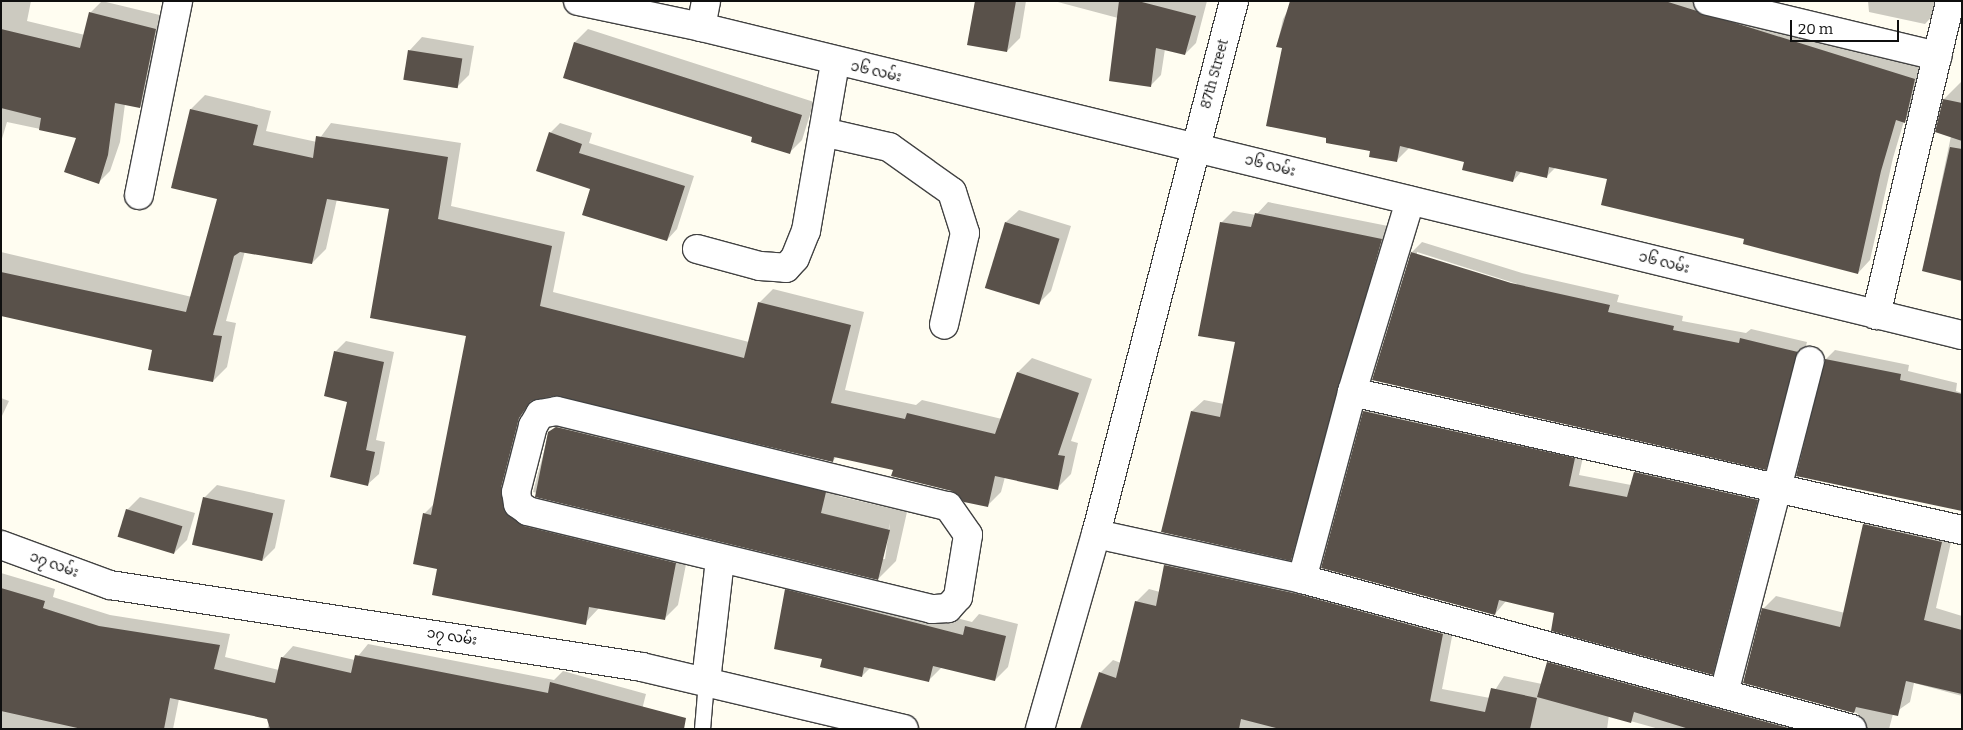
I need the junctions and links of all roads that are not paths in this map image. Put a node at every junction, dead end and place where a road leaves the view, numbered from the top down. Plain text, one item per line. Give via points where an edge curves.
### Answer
1 (178, 1) edge
2 (578, 1) edge
3 (1234, 1) edge
4 (1708, 1) edge
5 (1950, 1) edge
6 (704, 14) edge
7 (1938, 56) junction
8 (835, 63) junction
9 (823, 132) junction
10 (1196, 148) junction
11 (139, 196) dead end
12 (1410, 201) junction
13 (697, 249) dead end
14 (1876, 315) junction
15 (944, 325) dead end
16 (1962, 335) edge
17 (1810, 361) dead end
18 (1352, 392) junction
19 (1775, 488) junction
20 (1962, 530) edge
21 (1096, 534) junction
22 (1, 545) edge
23 (720, 560) junction
24 (1302, 579) junction
25 (706, 681) junction
26 (1724, 692) junction
27 (702, 729) edge
28 (904, 729) edge
29 (1040, 729) edge
30 (1852, 729) edge

1 - 11 street
2 - 6 street, ၁၆ လမ်း
3 - 10 street, 87th Street
4 - 7 street
5 - 7 street
6 - 8 street, ၁၆ လမ်း
7 - 14 street
8 - 9 street
8 - 10 street, ၁၆ လမ်း
9 - 13 street via 806,231 786,268 760,266
9 - 15 street via 889,147 952,192 965,233
10 - 12 street, ၁၆ လမ်း
10 - 21 street, 87th Street
12 - 14 street, ၁၆ လမ်း
12 - 18 street
14 - 16 street, ၁၆ လမ်း
17 - 19 street
18 - 19 street
18 - 24 street
19 - 20 street
19 - 26 street
21 - 24 street
21 - 29 street, 87th Street
22 - 25 street, ၁၇ လမ်း via 110,586 574,655
23 - 23 street via 932,609 948,608 958,597 968,535 948,506 678,438 557,411 540,414 516,492 518,504 528,511
23 - 25 street
24 - 26 street
25 - 27 lane
25 - 28 street, ၁၇ လမ်း
26 - 30 street

